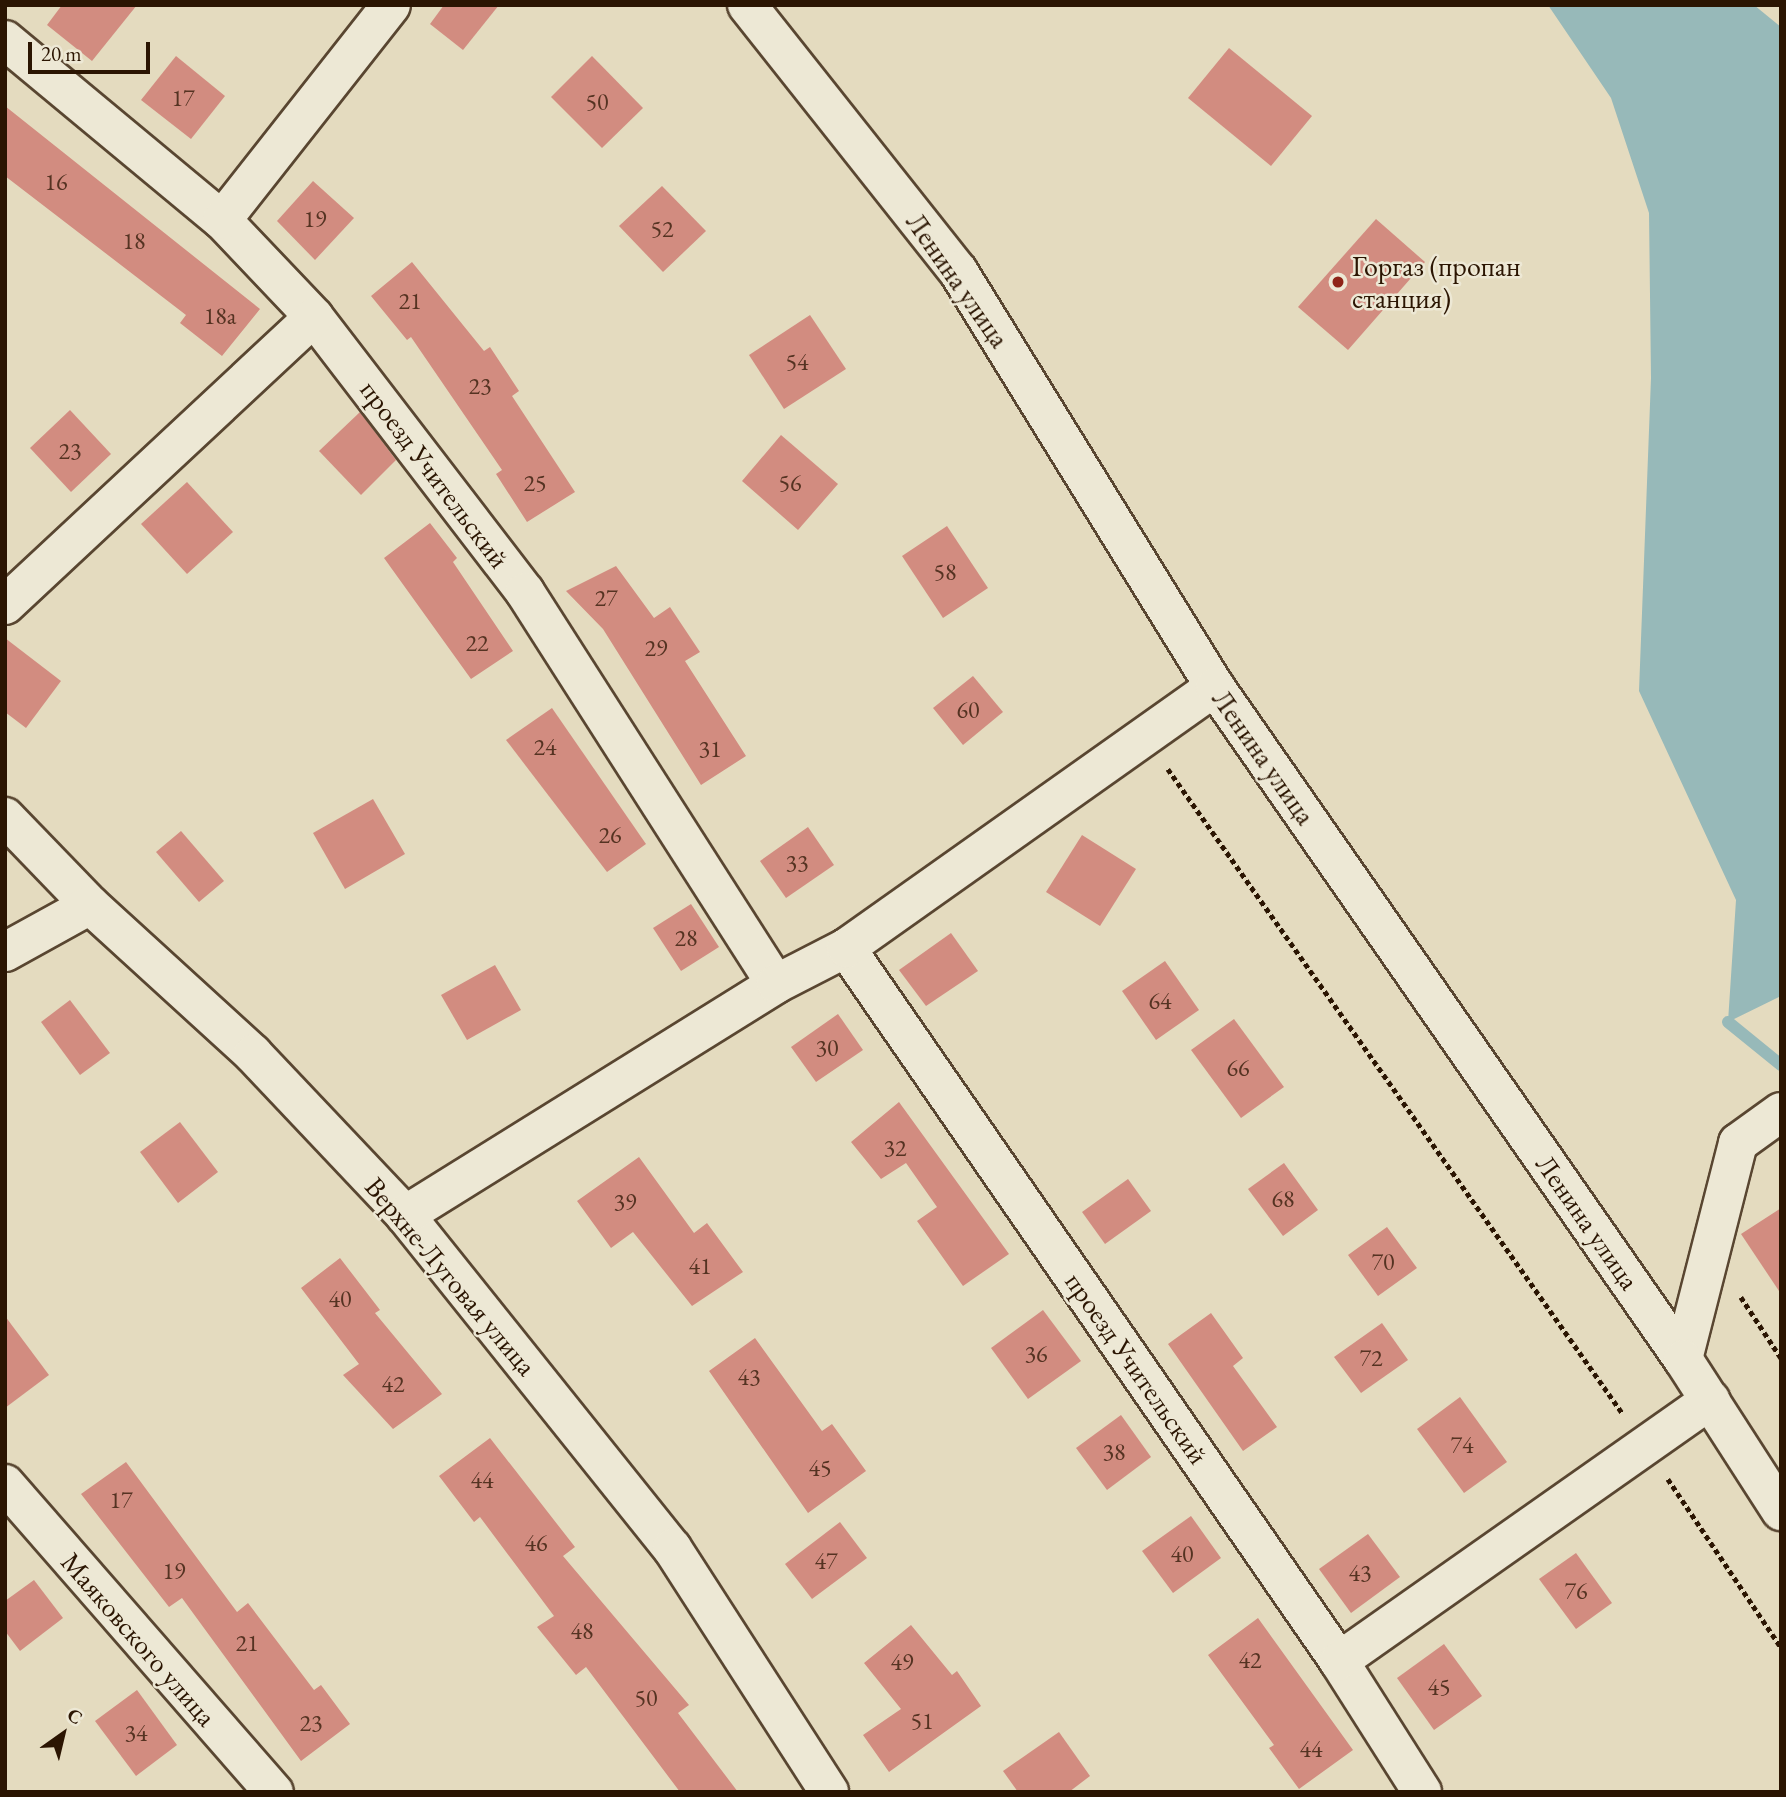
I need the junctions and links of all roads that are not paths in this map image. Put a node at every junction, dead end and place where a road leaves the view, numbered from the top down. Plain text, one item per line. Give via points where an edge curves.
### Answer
1 (391, 5) edge
2 (747, 5) edge
3 (5, 40) edge
4 (222, 220) junction
5 (314, 317) junction
6 (5, 605) edge
7 (1215, 687) junction
8 (5, 817) edge
9 (90, 905) junction
10 (846, 948) junction
11 (5, 952) edge
12 (776, 984) junction
13 (1781, 1112) edge
14 (405, 1215) junction
15 (1683, 1359) junction
16 (1710, 1400) junction
17 (5, 1484) edge
18 (1781, 1511) edge
19 (1339, 1661) junction
20 (274, 1792) edge
21 (829, 1792) edge
22 (1422, 1792) edge

1 - 4 street
2 - 7 street, Ленина улица via 958,271
3 - 4 street, проезд Учительский
4 - 5 street, проезд Учительский
5 - 6 street
5 - 12 street, проезд Учительский via 525,592
7 - 10 street
7 - 15 street, Ленина улица
8 - 9 street, Верхне-Луговая улица
9 - 11 street
9 - 14 street, Верхне-Луговая улица via 253,1054
10 - 12 street
10 - 19 street, проезд Учительский
12 - 14 street
13 - 15 street via 1738,1143
14 - 21 street, Верхне-Луговая улица via 672,1548
15 - 16 street, Ленина улица
16 - 18 street, Ленина улица
16 - 19 street
17 - 20 street, Маяковского улица
19 - 22 street, проезд Учительский

